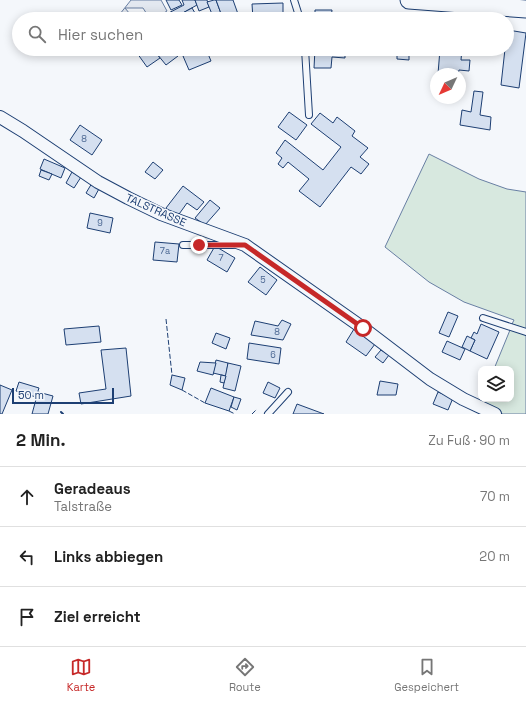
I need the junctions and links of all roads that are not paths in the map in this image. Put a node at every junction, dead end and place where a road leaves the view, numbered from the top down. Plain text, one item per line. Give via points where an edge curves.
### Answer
1 (294, 0) edge
2 (409, 0) edge
3 (526, 9) edge
4 (298, 12) edge
5 (305, 56) edge
6 (309, 115) dead end
7 (0, 117) edge
8 (183, 245) dead end
9 (245, 245) junction
10 (483, 318) dead end
11 (526, 332) edge
12 (288, 392) dead end
13 (268, 414) edge
14 (495, 414) edge

1 - 4 lane
2 - 3 street
5 - 6 lane
7 - 9 street, TALSTRASSE via 98,182 128,198 161,214
8 - 9 lane
9 - 14 street, TALSTRASSE via 363,328 430,379
10 - 11 lane
12 - 13 lane

